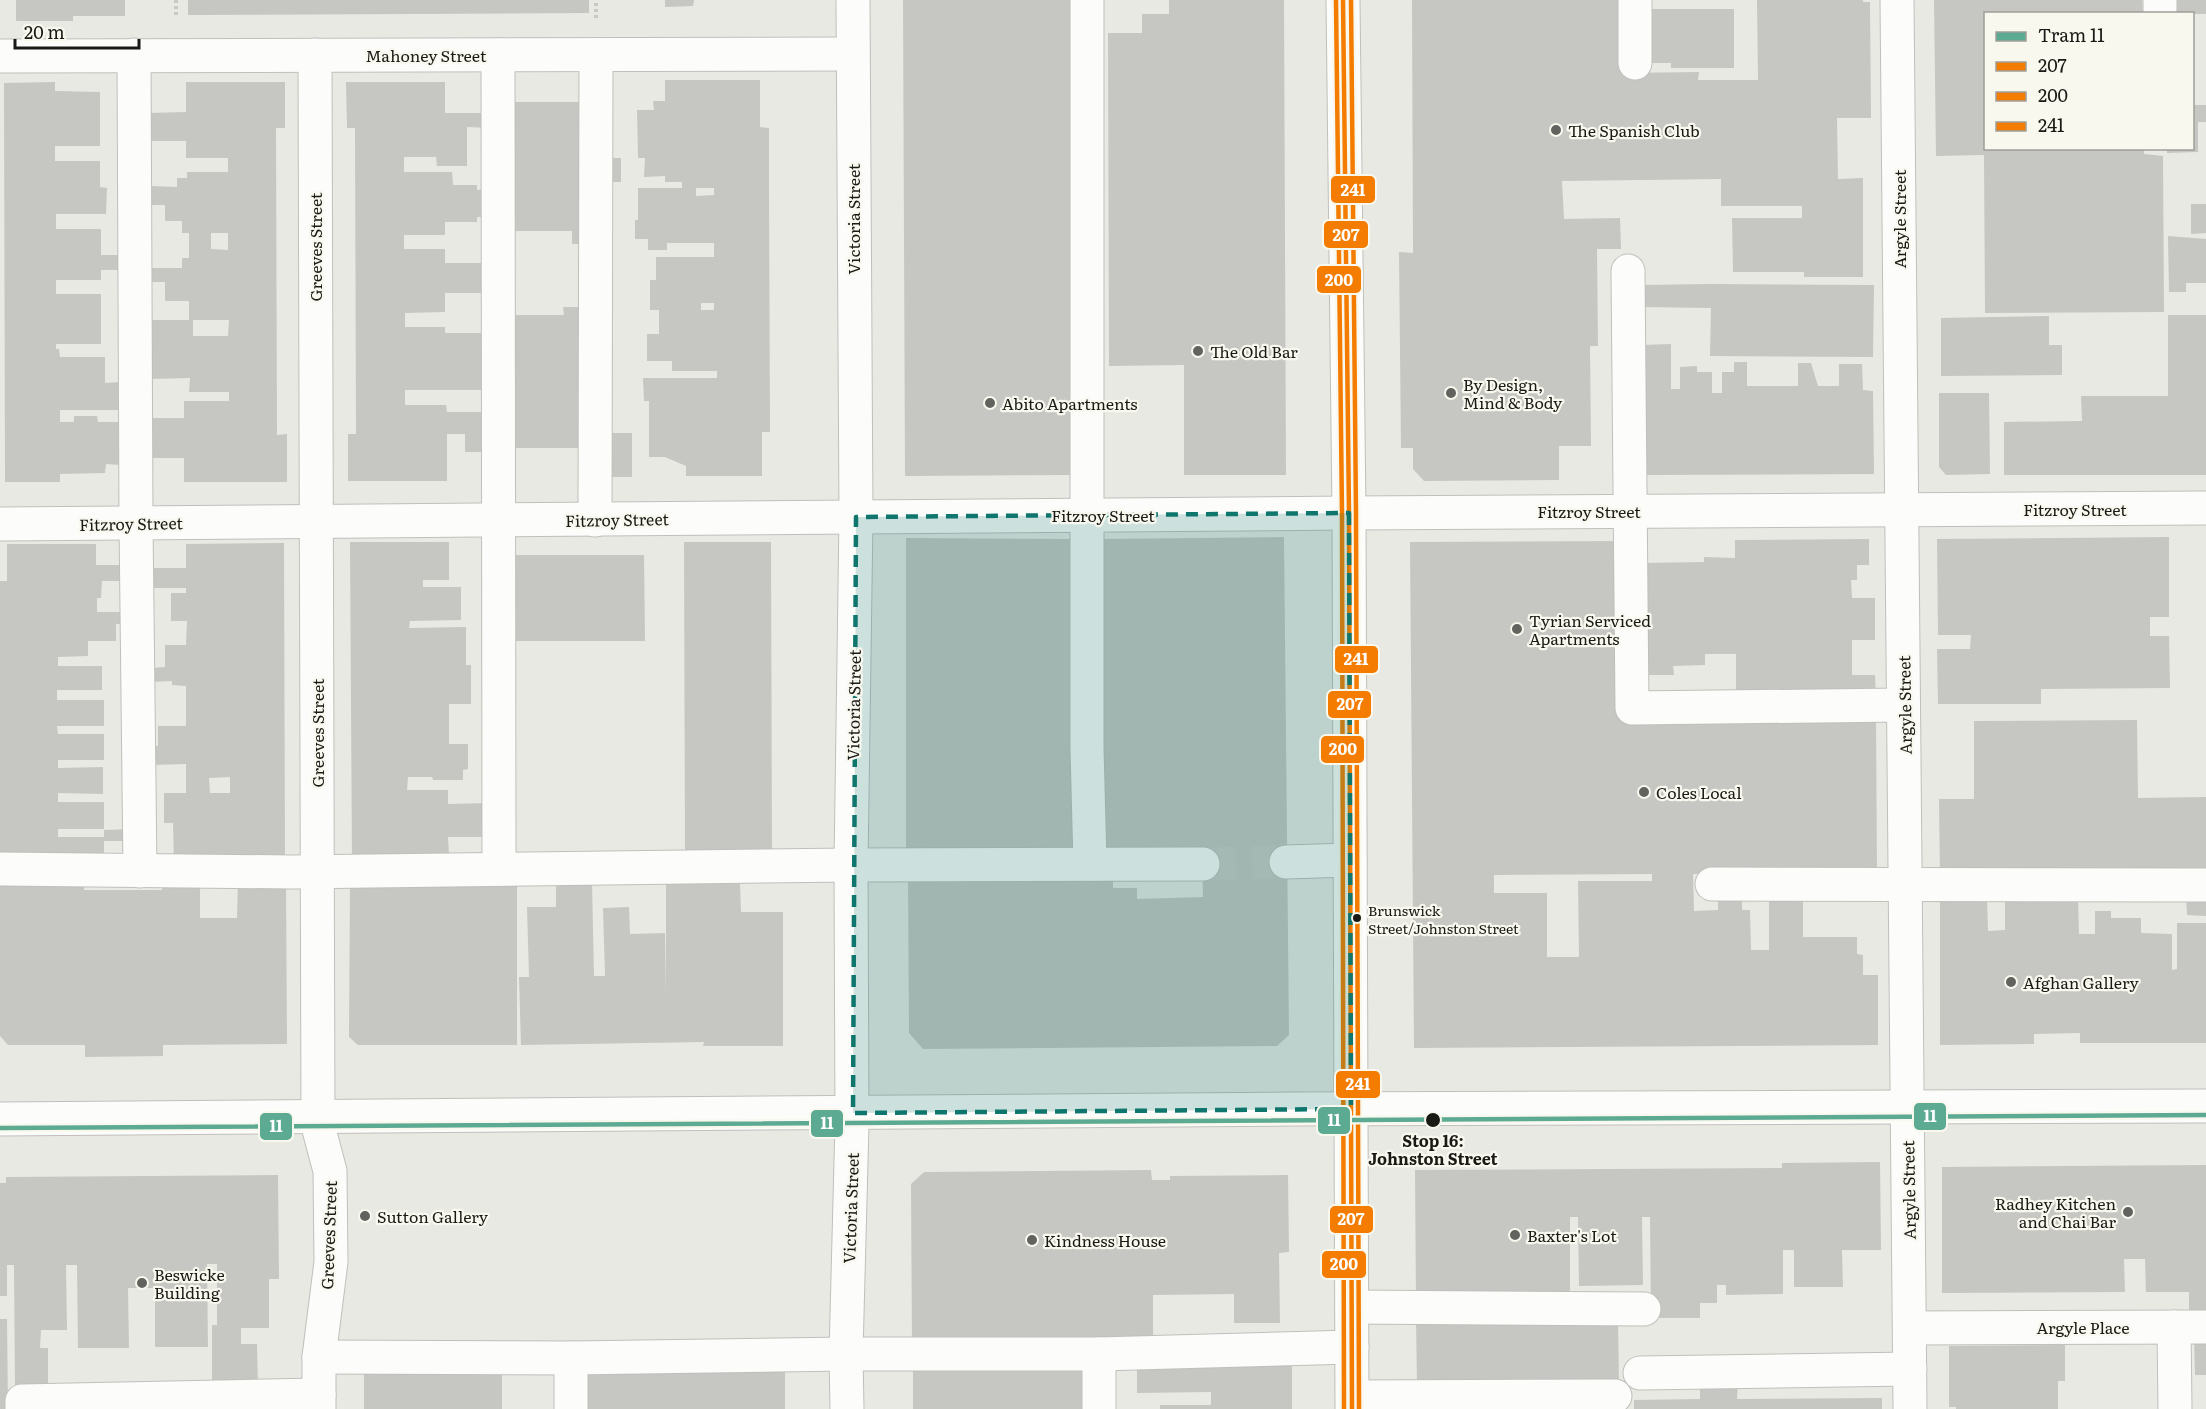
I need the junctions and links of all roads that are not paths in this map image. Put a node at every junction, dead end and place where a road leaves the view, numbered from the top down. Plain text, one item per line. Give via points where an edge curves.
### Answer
1 (853, 0) edge
2 (1087, 0) edge
3 (1344, 0) edge
4 (1635, 0) edge
5 (1897, 0) edge
6 (852, 54) junction
7 (134, 55) junction
8 (315, 55) junction
9 (498, 55) junction
10 (596, 55) junction
11 (0, 56) edge
12 (1635, 63) dead end
13 (1628, 271) dead end
14 (2206, 508) edge
15 (1902, 510) junction
16 (1629, 511) junction
17 (1349, 513) junction
18 (1088, 515) junction
19 (856, 517) junction
20 (498, 520) junction
21 (595, 520) junction
22 (316, 522) junction
23 (136, 523) junction
24 (0, 524) edge
25 (1903, 705) junction
26 (1350, 860) junction
27 (1286, 862) tunnel mouth
28 (1090, 864) junction
29 (1203, 864) tunnel mouth
30 (851, 865) junction
31 (0, 869) edge
32 (499, 869) junction
33 (140, 871) junction
34 (317, 872) junction
35 (1712, 884) dead end
36 (1906, 885) junction
37 (2206, 885) edge
38 (2206, 1106) edge
39 (1907, 1108) junction
40 (1351, 1109) junction
41 (853, 1113) junction
42 (318, 1117) junction
43 (0, 1119) edge
44 (1352, 1307) junction
45 (1644, 1309) dead end
46 (2190, 1327) edge
47 (1910, 1328) junction
48 (1352, 1347) junction
49 (846, 1354) junction
50 (1099, 1354) junction
51 (319, 1357) junction
52 (571, 1358) junction
53 (1910, 1369) junction
54 (1640, 1373) dead end
55 (1615, 1396) dead end
56 (319, 1402) edge
57 (1353, 1403) edge
58 (22, 1409) edge
59 (571, 1409) edge
60 (847, 1409) edge
61 (1099, 1409) edge
62 (1910, 1409) edge
63 (2175, 1409) edge

1 - 6 street, Victoria Street
2 - 18 street
3 - 17 street
4 - 12 street
5 - 15 street, Argyle Street
6 - 10 street, Mahoney Street
6 - 19 street, Victoria Street
7 - 8 street, Mahoney Street
7 - 11 street, Mahoney Street
7 - 23 street
8 - 9 street, Mahoney Street
8 - 22 street, Greeves Street
9 - 10 street, Mahoney Street
9 - 20 street
10 - 21 street
13 - 16 street
14 - 15 street, Fitzroy Street
15 - 16 street, Fitzroy Street
15 - 25 street, Argyle Street
16 - 17 street, Fitzroy Street
16 - 25 street via 1632,708
17 - 18 street, Fitzroy Street
17 - 26 street
18 - 19 street, Fitzroy Street
18 - 28 street
19 - 21 street, Fitzroy Street
19 - 30 street, Victoria Street
20 - 21 street, Fitzroy Street
20 - 22 street, Fitzroy Street
20 - 32 street
22 - 23 street, Fitzroy Street
22 - 34 street, Greeves Street
23 - 24 street, Fitzroy Street
23 - 33 street
25 - 36 street, Argyle Street
26 - 27 street
26 - 40 street
28 - 29 street
28 - 30 street
30 - 32 street
30 - 41 street, Victoria Street
31 - 33 street
32 - 34 street
33 - 34 street
34 - 42 street, Greeves Street
35 - 36 street
36 - 37 street
36 - 39 street, Argyle Street
38 - 39 street
39 - 40 street
39 - 47 street, Argyle Street
40 - 41 street
40 - 44 street
41 - 42 street
41 - 49 street, Victoria Street
42 - 43 street
42 - 51 street, Greeves Street via 330,1171 331,1262
44 - 45 street
44 - 48 street
46 - 47 street, Argyle Place
46 - 63 street, Argyle Place
47 - 53 street, Argyle Street
48 - 50 street
48 - 57 street
49 - 50 street
49 - 52 street
49 - 60 street, Victoria Street
50 - 61 street
51 - 52 street
51 - 56 street, Greeves Street
52 - 59 street
53 - 54 street
53 - 62 street, Argyle Street
55 - 57 street
56 - 58 street via 22,1401

